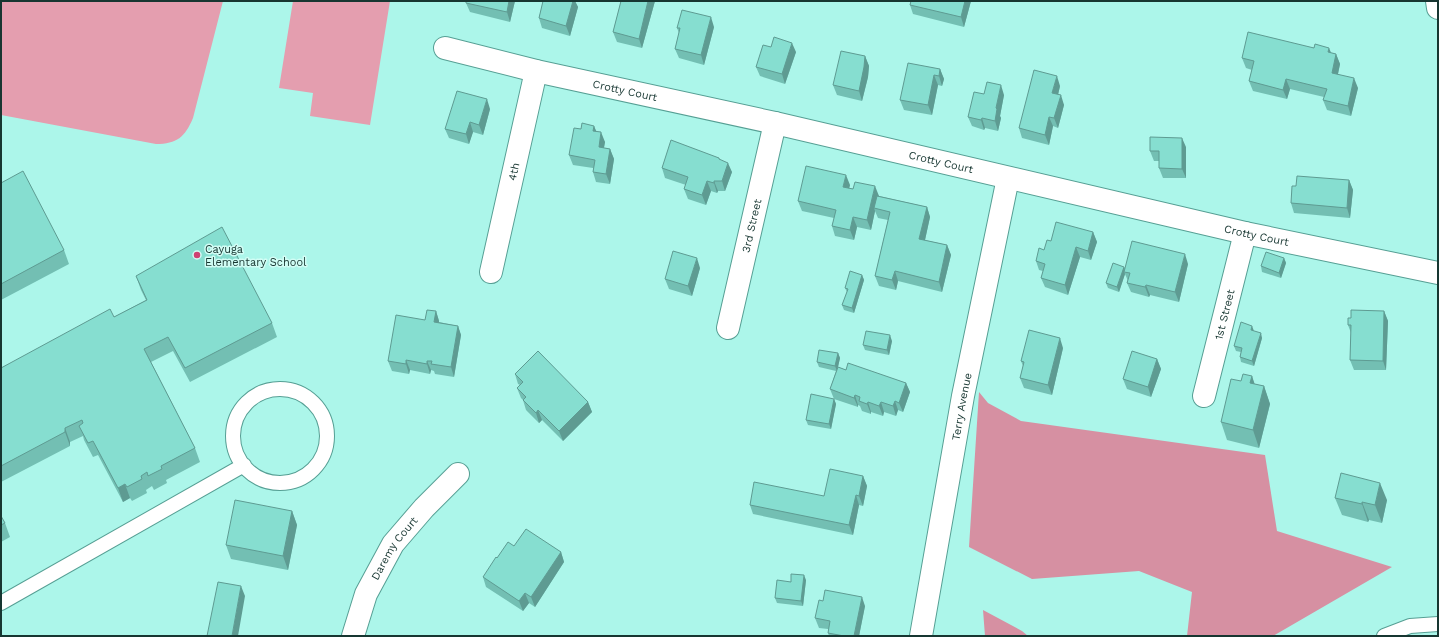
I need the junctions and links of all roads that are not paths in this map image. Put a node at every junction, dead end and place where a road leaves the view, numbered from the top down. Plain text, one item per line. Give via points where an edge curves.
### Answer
1 (1437, 1) edge
2 (1438, 8) edge
3 (445, 48) dead end
4 (536, 71) junction
5 (775, 123) junction
6 (1008, 178) junction
7 (1245, 233) junction
8 (491, 272) dead end
9 (1438, 273) edge
10 (728, 328) dead end
11 (1204, 396) dead end
12 (244, 465) junction
13 (458, 474) dead end
14 (1, 603) edge
15 (1438, 624) edge
16 (352, 636) edge
17 (921, 636) edge
18 (1384, 636) edge

1 - 2 street
3 - 4 street, Crotty Court
4 - 5 street, Crotty Court
4 - 8 street, 4th
5 - 6 street, Crotty Court
5 - 10 street, 3rd Street
6 - 7 street, Crotty Court
6 - 17 street, Terry Avenue via 963,396
7 - 9 street, Crotty Court
7 - 11 street, 1st Street
12 - 12 lane via 256,477 274,483 299,479 316,466 325,449 327,429 317,406 300,393 281,388 265,390 246,402 234,420 232,438 239,461
12 - 14 lane
13 - 16 street, Daremy Court via 393,544 366,594
15 - 18 lane via 1410,626

